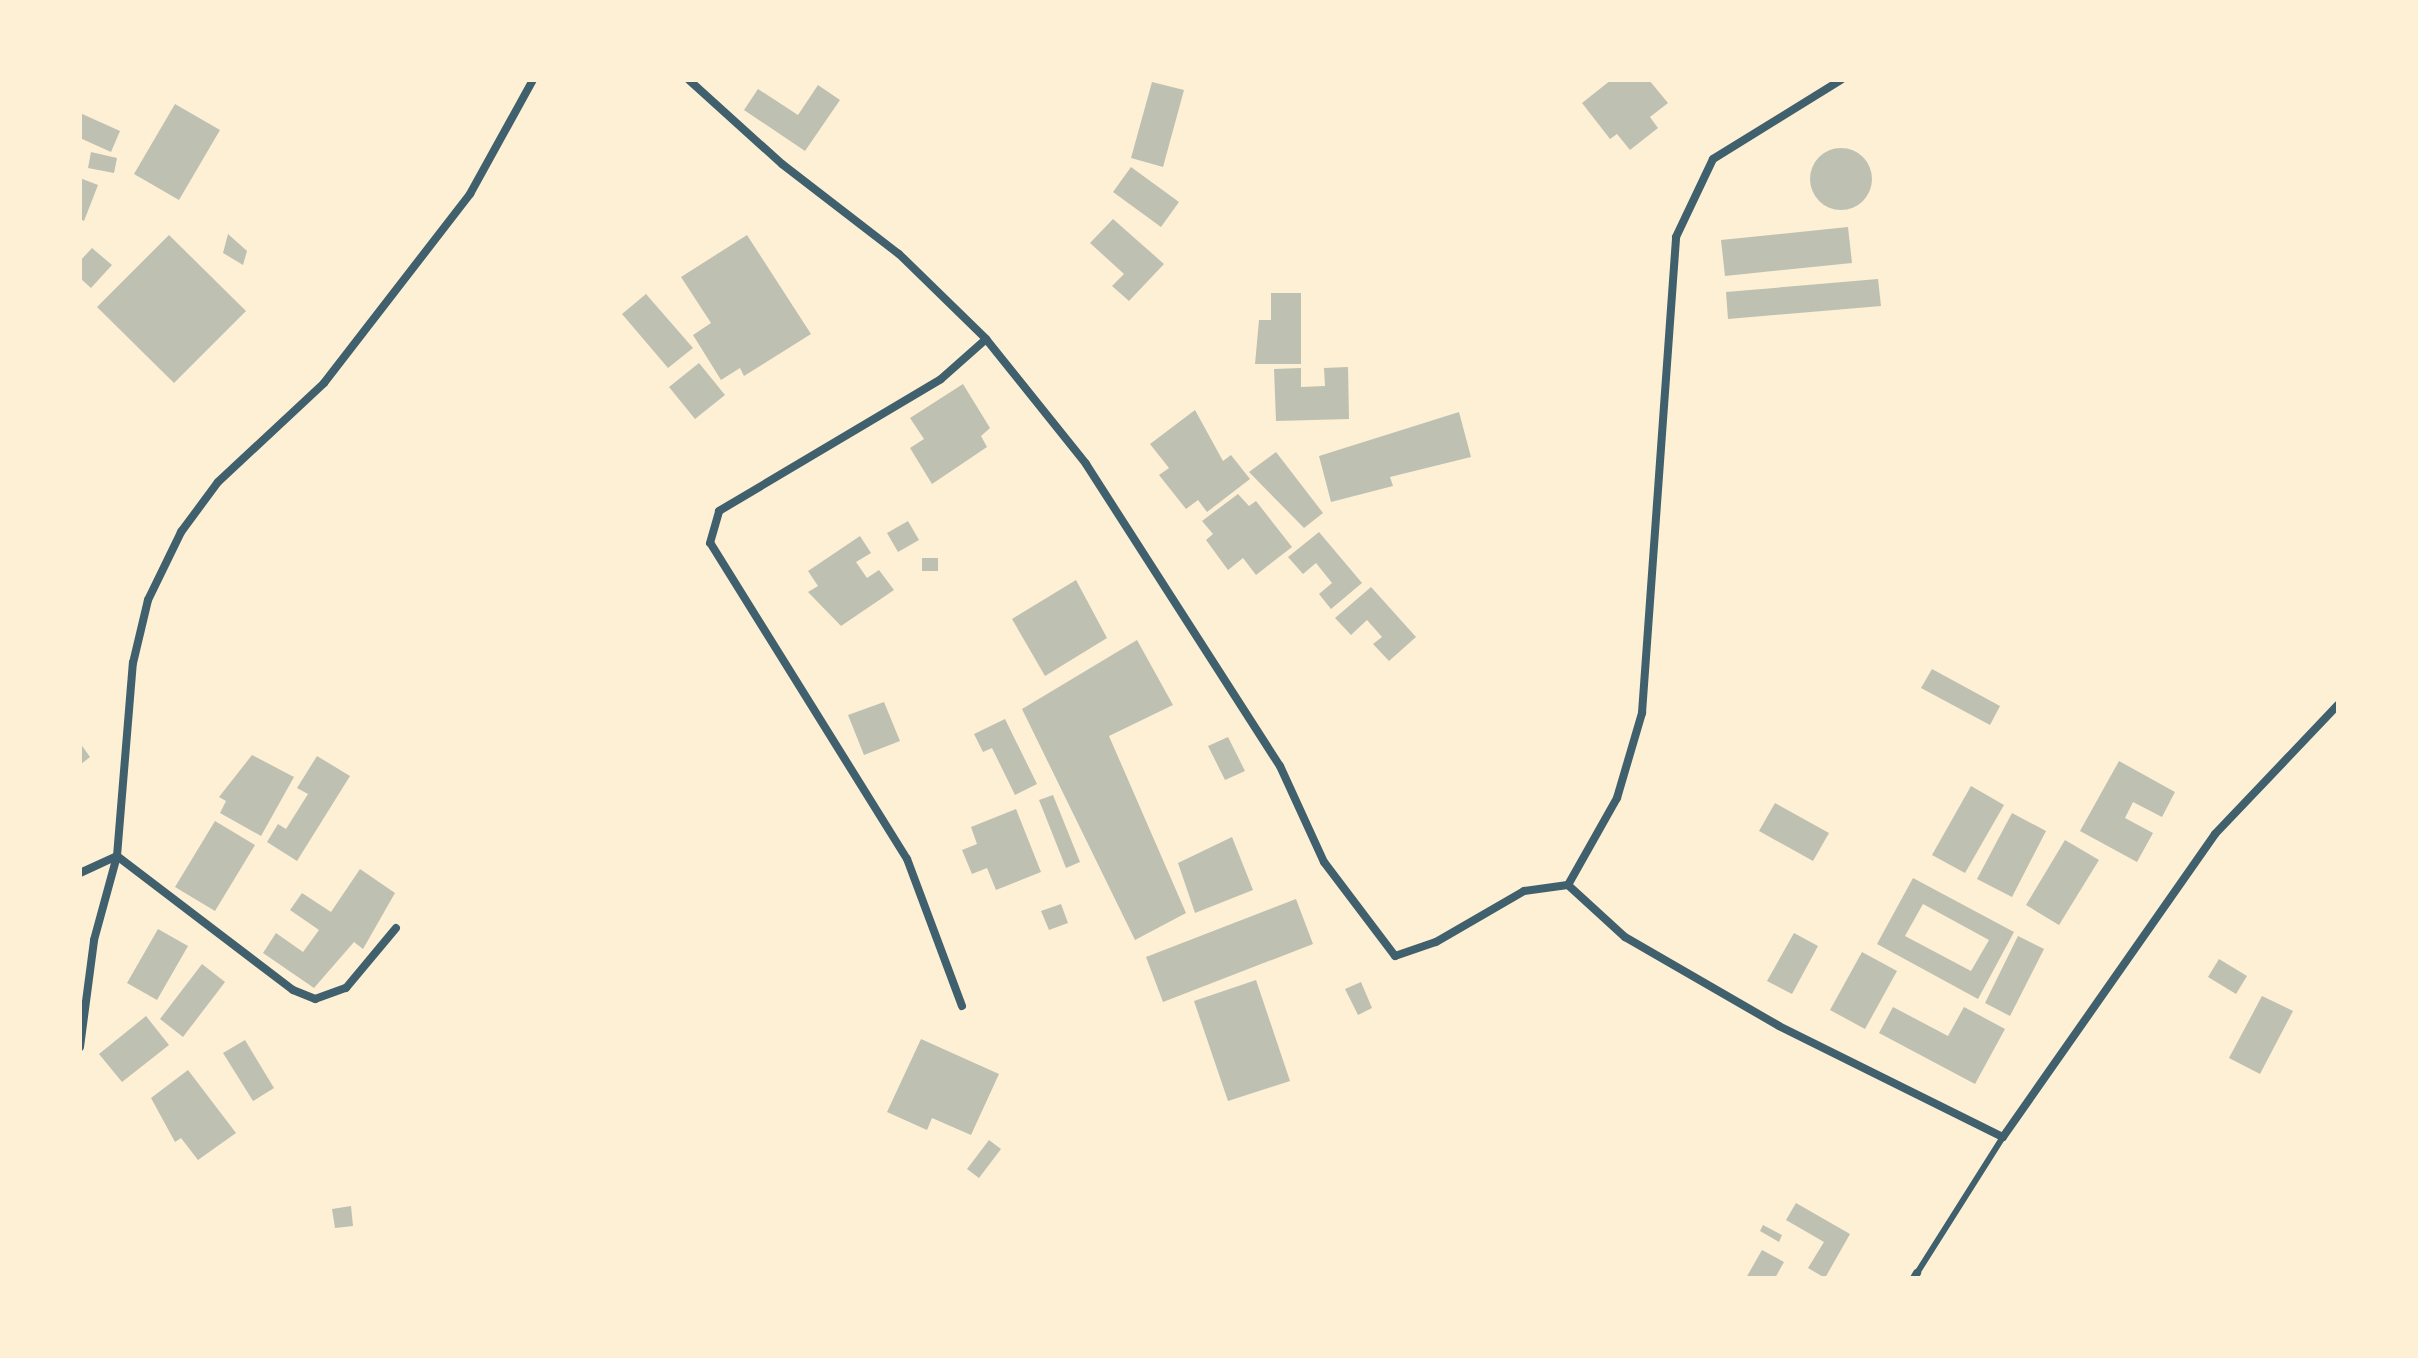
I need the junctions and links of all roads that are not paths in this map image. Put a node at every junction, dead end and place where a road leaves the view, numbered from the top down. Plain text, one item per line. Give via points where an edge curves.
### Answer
1 (533, 80) edge
2 (689, 80) edge
3 (1841, 80) edge
4 (986, 339) junction
5 (2338, 705) edge
6 (117, 856) junction
7 (80, 873) edge
8 (1568, 885) junction
9 (396, 928) dead end
10 (962, 1006) dead end
11 (80, 1047) edge
12 (2003, 1137) junction
13 (1916, 1275) edge

1 - 6 street via 470,194 360,340 218,482 181,532 148,600 133,663
2 - 4 street via 782,164 899,254
3 - 8 street via 1713,159 1676,237 1642,713 1617,798
4 - 8 street via 1086,464 1280,766 1324,862 1395,956 1436,942 1524,891
4 - 10 street via 941,379 719,511 710,543 907,859
5 - 12 street via 2215,834
6 - 7 street
6 - 9 street via 293,990 315,999 346,988
6 - 11 street via 94,940
8 - 12 street via 1625,937 1791,1033
12 - 13 lane

